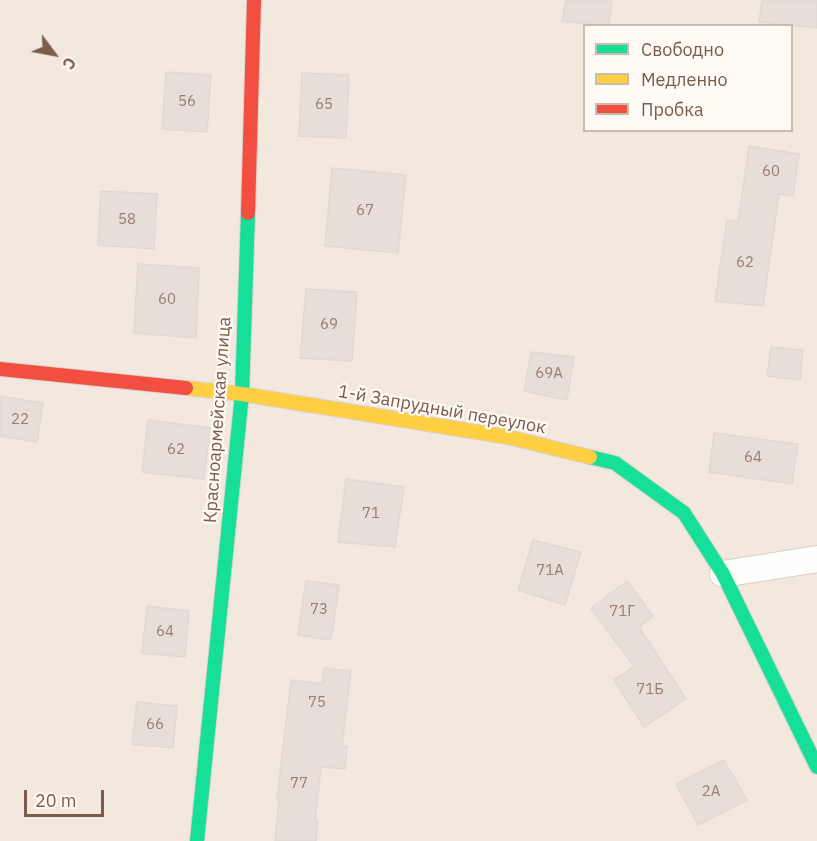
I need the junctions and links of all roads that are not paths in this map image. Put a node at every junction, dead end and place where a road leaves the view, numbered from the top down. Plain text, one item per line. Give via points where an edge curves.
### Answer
1 (254, 0) edge
2 (0, 369) edge
3 (242, 394) junction
4 (817, 560) edge
5 (723, 574) junction
6 (817, 767) edge
7 (197, 841) edge

1 - 3 street, Красноармейская улица
2 - 3 street, 1-й Запрудный переулок
3 - 5 street, 1-й Запрудный переулок via 508,436 615,464 684,513
3 - 7 street, Красноармейская улица
4 - 5 street
5 - 6 street, 1-й Запрудный переулок

